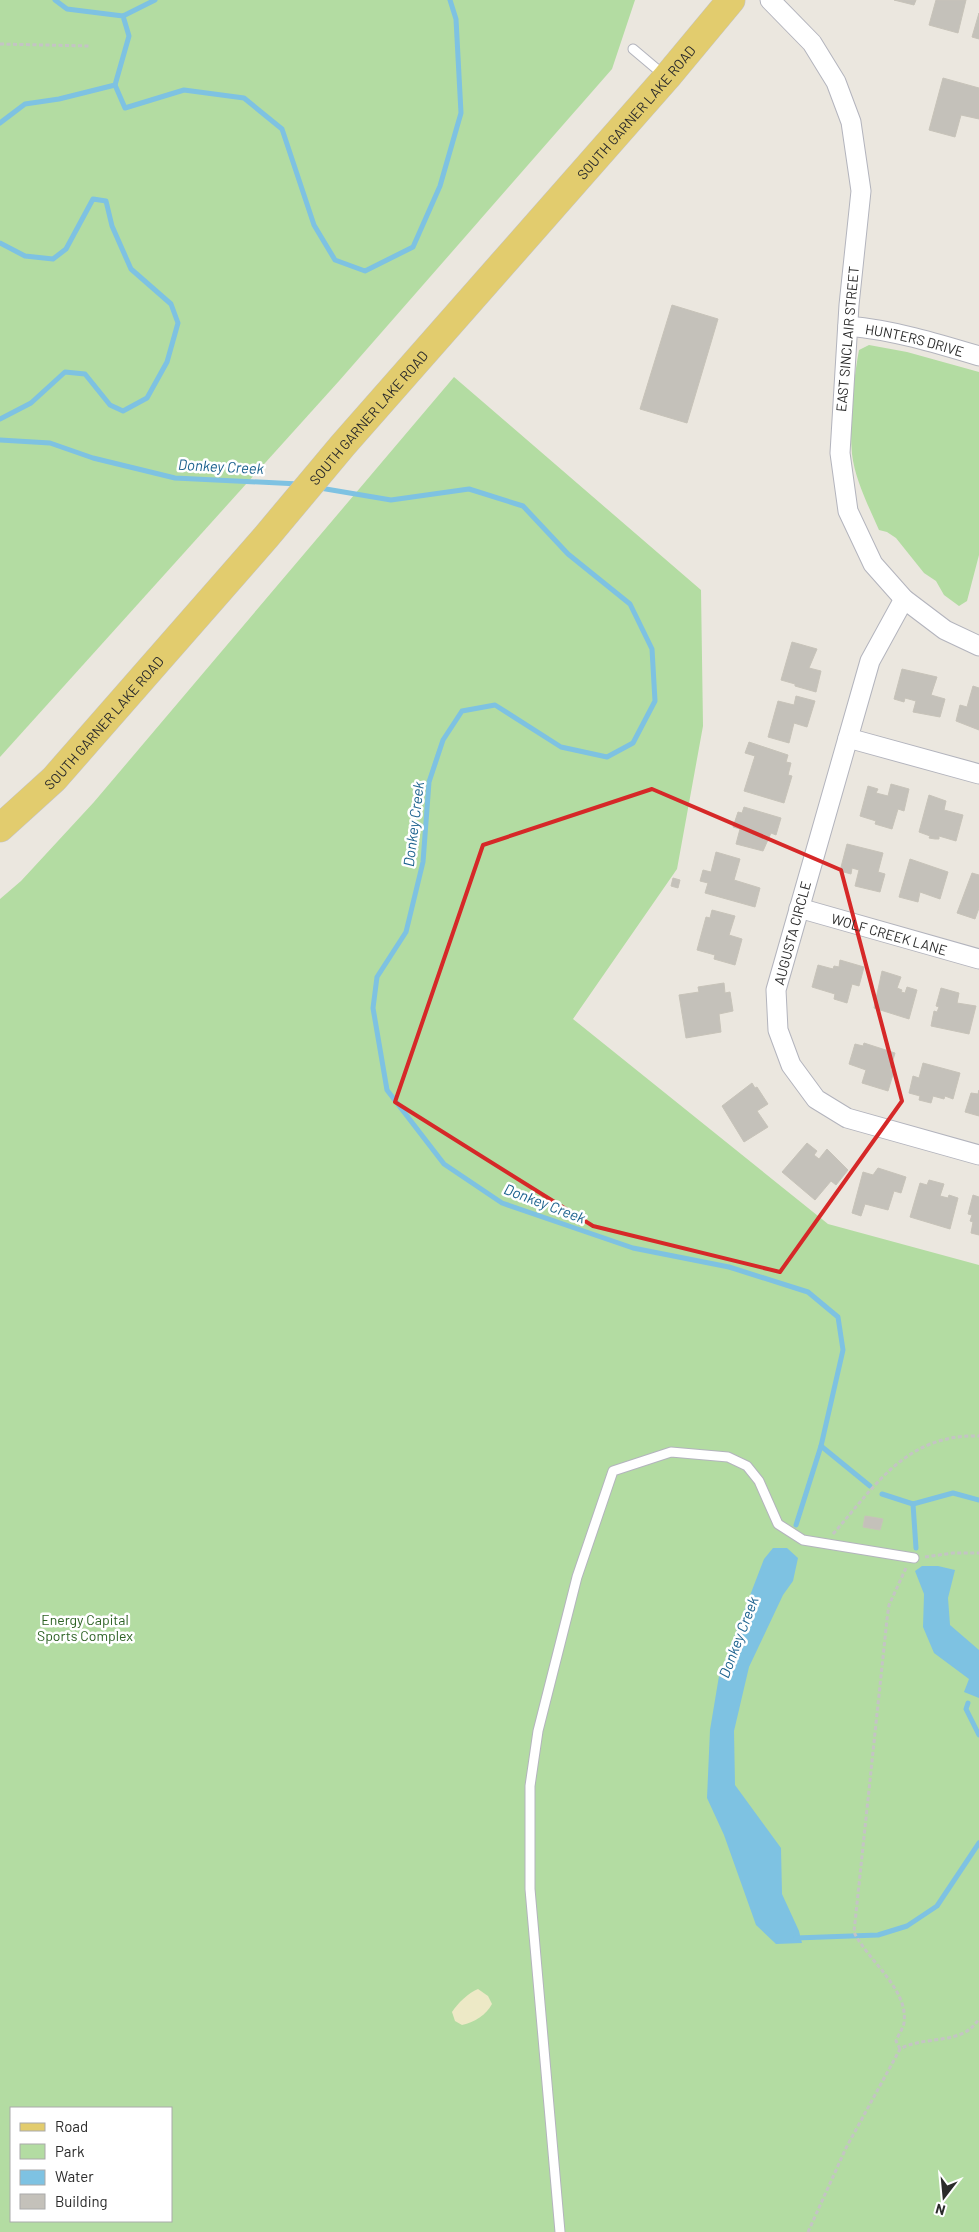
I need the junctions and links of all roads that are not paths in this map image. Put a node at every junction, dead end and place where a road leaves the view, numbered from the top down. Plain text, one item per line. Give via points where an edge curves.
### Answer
1 (731, 0) edge
2 (770, 0) edge
3 (633, 49) dead end
4 (666, 77) junction
5 (848, 326) junction
6 (979, 356) edge
7 (904, 600) junction
8 (979, 646) edge
9 (848, 738) junction
10 (979, 774) edge
11 (0, 828) edge
12 (799, 908) junction
13 (979, 959) edge
14 (979, 1155) edge
15 (914, 1558) road end
16 (560, 2232) edge

1 - 4 main road, SOUTH GARNER LAKE ROAD
2 - 5 street, EAST SINCLAIR STREET via 812,43 836,82 851,122 861,192
3 - 4 lane
4 - 11 main road, SOUTH GARNER LAKE ROAD via 54,779
5 - 6 street, HUNTERS DRIVE via 874,328
5 - 7 street, EAST SINCLAIR STREET via 840,453 848,511 873,564
7 - 8 street, EAST SINCLAIR STREET via 945,630
7 - 9 street, AUGUSTA CIRCLE via 870,660
9 - 10 street
9 - 12 street, AUGUSTA CIRCLE
12 - 13 street, WOLF CREEK LANE
12 - 14 street, AUGUSTA CIRCLE via 776,990 778,1030 790,1065 816,1099 847,1118
15 - 16 lane via 803,1540 778,1524 759,1481 747,1466 728,1457 671,1452 613,1471 577,1577 538,1731 530,1786 530,1889

